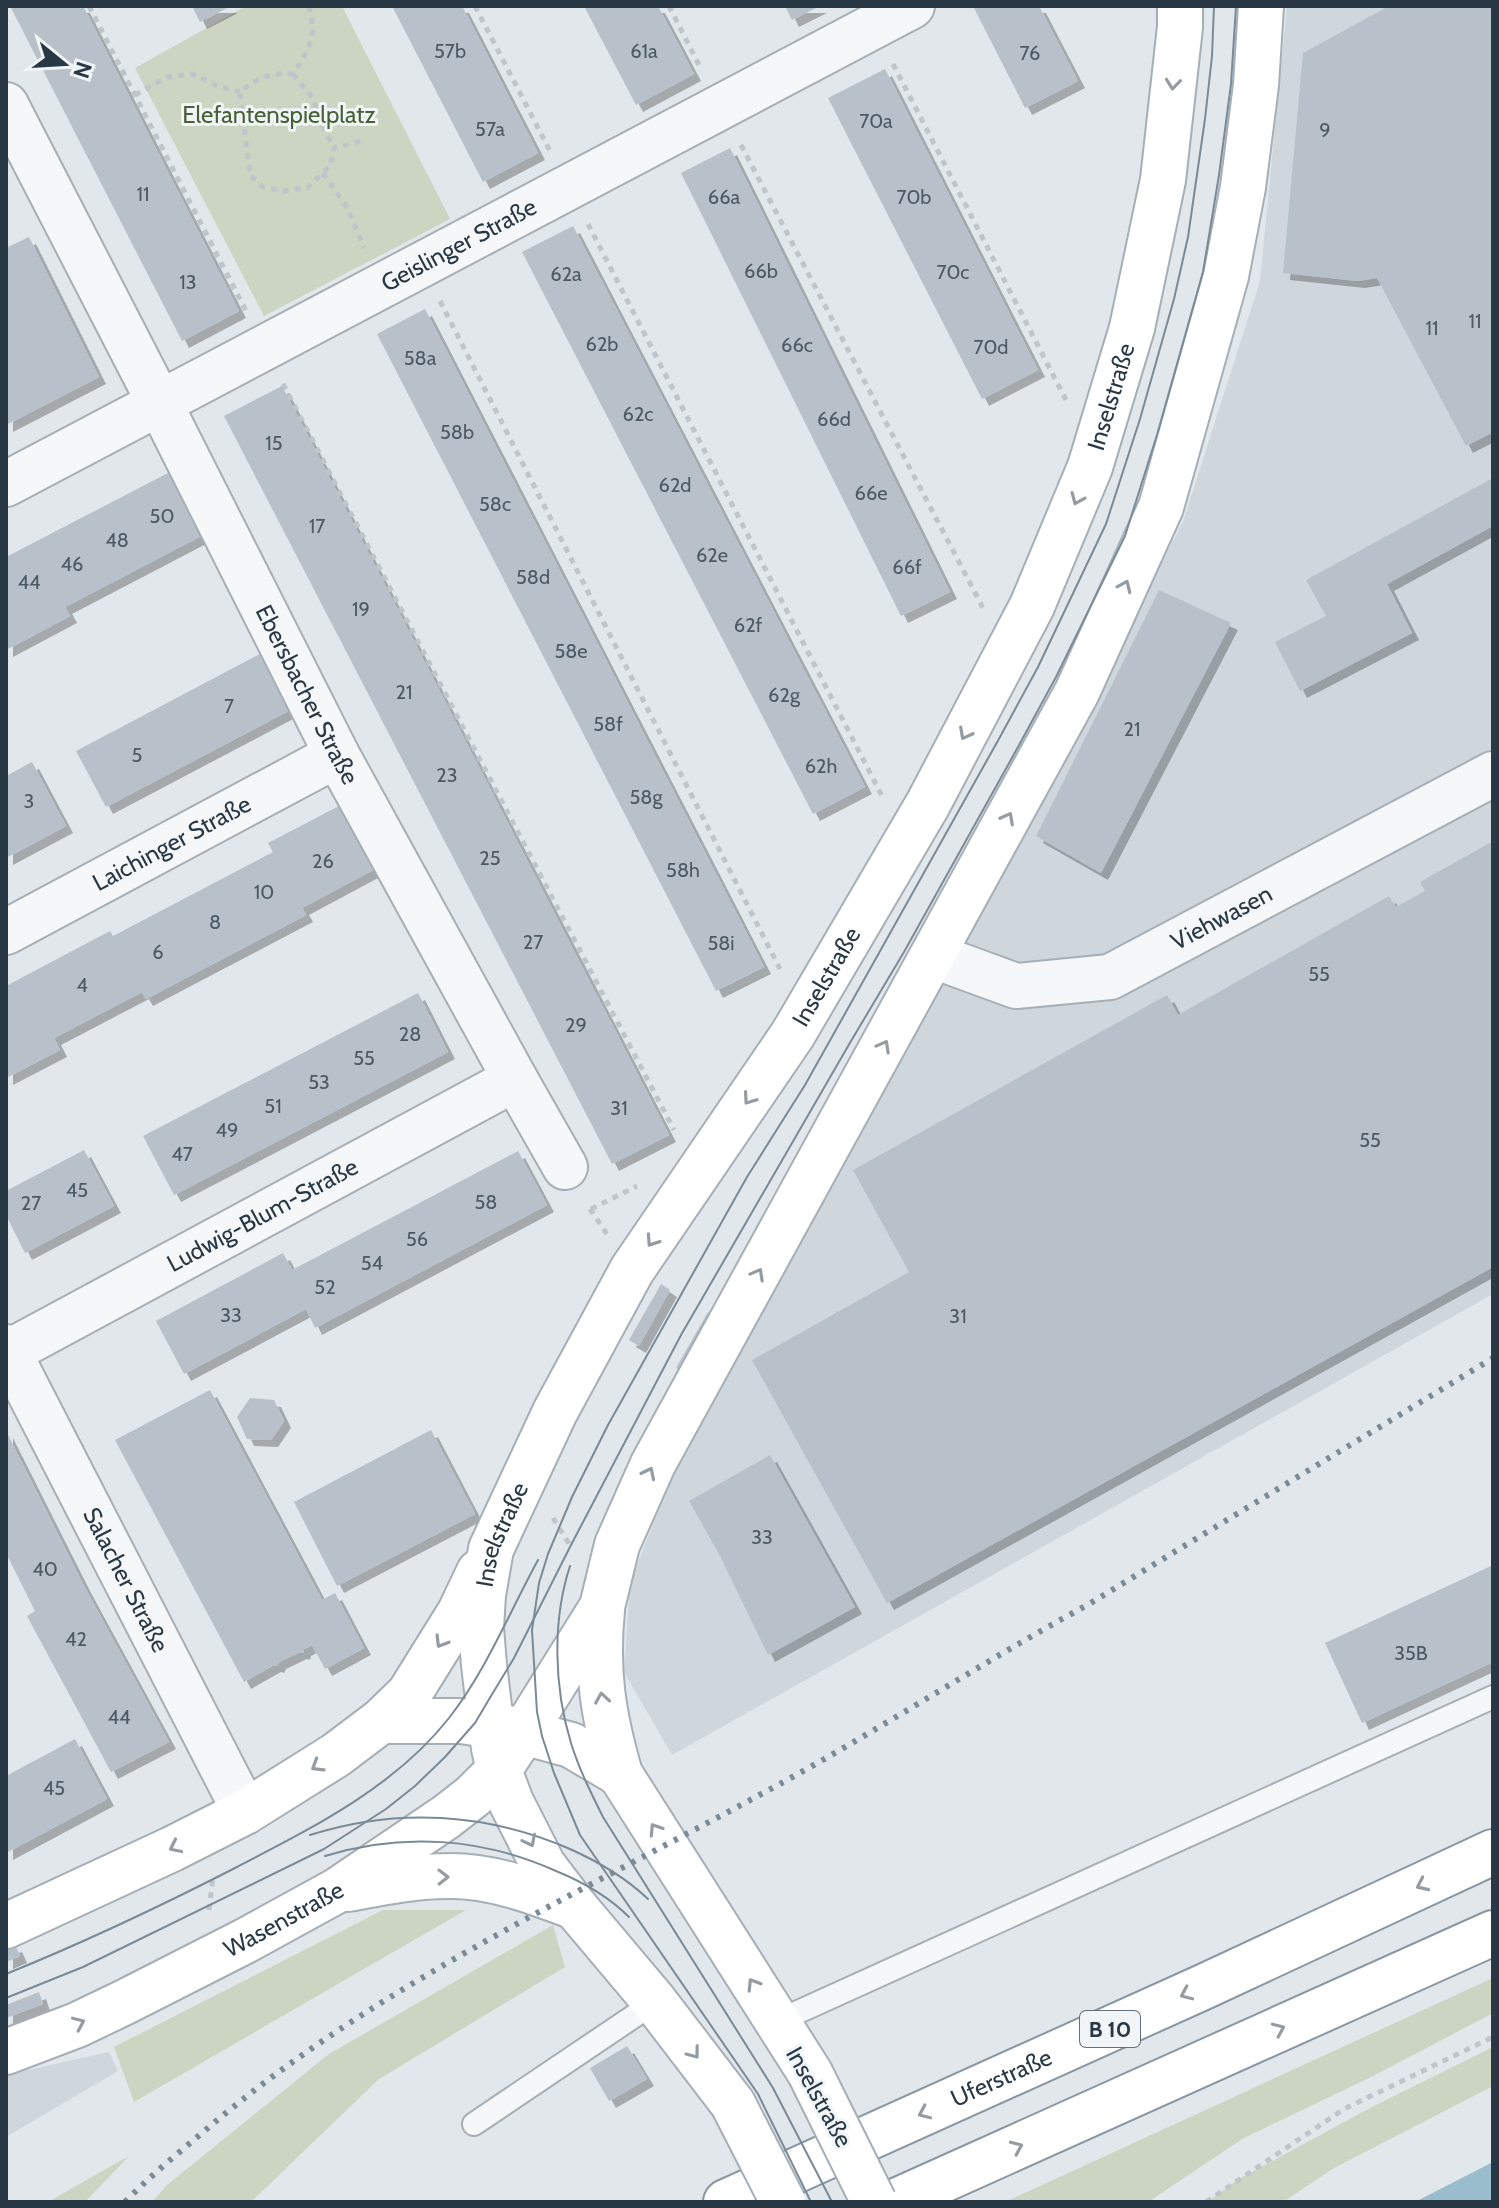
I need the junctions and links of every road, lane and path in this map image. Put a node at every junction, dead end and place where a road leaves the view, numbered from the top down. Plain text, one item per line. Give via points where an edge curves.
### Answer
1 (89, 6) edge
2 (309, 6) edge
3 (475, 6) edge
4 (669, 6) edge
5 (912, 6) edge
6 (1180, 6) edge
7 (1261, 6) edge
8 (873, 26) junction
9 (293, 74) junction
10 (240, 92) junction
11 (135, 95) junction
12 (6, 105) edge
13 (721, 107) junction
14 (363, 141) dead end
15 (334, 148) junction
16 (323, 173) junction
17 (569, 187) junction
18 (421, 264) junction
19 (379, 286) junction
20 (264, 347) junction
21 (1066, 400) dead end
22 (159, 402) junction
23 (6, 484) edge
24 (983, 608) dead end
25 (337, 755) junction
26 (1493, 774) edge
27 (890, 812) dead end
28 (6, 932) edge
29 (934, 956) junction
30 (781, 971) dead end
31 (515, 1079) junction
32 (681, 1142) dead end
33 (565, 1167) joint
34 (632, 1270) junction
35 (7, 1349) edge
36 (551, 1515) dead end
37 (491, 1549) junction
38 (574, 1552) dead end
39 (602, 1607) junction
40 (1493, 1697) edge
41 (381, 1721) junction
42 (508, 1729) junction
43 (499, 1770) junction
44 (620, 1774) junction
45 (245, 1812) junction
46 (1493, 1852) edge
47 (213, 1868) dead end
48 (338, 1890) junction
49 (575, 1907) junction
50 (208, 1918) dead end
51 (6, 1926) edge
52 (1493, 1933) edge
53 (655, 2002) junction
54 (776, 2022) junction
55 (1493, 2037) edge
56 (6, 2052) edge
57 (474, 2124) dead end
58 (726, 2202) edge
59 (783, 2202) edge
60 (874, 2202) edge
61 (894, 2202) edge
62 (1206, 2202) edge

1 - 11 path
2 - 9 path via 314,29
3 - 17 path
4 - 13 path
5 - 8 street, Geislinger Straße
6 -> 34 main road, Inselstraße via 1163,180 1132,328 1090,467 1032,606 928,804 793,1034
29 -> 7 main road via 1077,692 1161,507 1226,276 1243,187
8 - 13 street, Geislinger Straße
8 - 21 path
9 - 10 path via 255,80
9 - 15 path via 312,97
10 - 11 path via 193,74 167,77
10 - 16 path via 250,175 263,187 283,191 307,188
11 - 20 path
12 - 22 street, Ebersbacher Straße
13 - 17 street, Geislinger Straße
13 - 24 path
14 - 15 path
15 - 16 path
16 - 19 path via 348,209
17 - 18 street, Geislinger Straße
17 - 27 path
18 - 19 street, Geislinger Straße
18 - 30 path
19 - 20 street, Geislinger Straße
20 - 22 street, Geislinger Straße
20 - 32 path
22 - 23 street, Geislinger Straße
22 - 25 street, Ebersbacher Straße
25 - 28 street, Laichinger Straße
25 - 31 street, Ebersbacher Straße
26 - 29 street, Viehwasen via 1110,977 1016,986
39 -> 29 main road, Wasenstraße via 617,1545 653,1464
31 - 33 street, Ebersbacher Straße
31 - 35 street, Ludwig-Blum-Straße
33 - 34 path
34 - 37 main road, Inselstraße via 555,1412
35 - 45 street, Salacher Straße
36 - 38 path
37 -> 41 main road via 460,1612 409,1694
37 - 42 main road, Inselstraße via 481,1628
39 - 42 main road, Wasenstraße
44 -> 39 main road, Inselstraße via 599,1673
40 - 54 lane
41 - 42 main road via 447,1720
41 -> 45 main road
42 - 43 main road, Wasenstraße
42 - 44 main road via 571,1745
43 - 48 main road, Wasenstraße via 446,1817
43 -> 49 main road via 543,1865
54 -> 44 main road, Inselstraße
45 -> 51 main road
46 -> 58 main road, Uferstraße / B 10
47 - 50 path
48 -> 49 main road via 450,1876 518,1887
56 -> 48 main road, Wasenstraße via 125,2002
49 - 53 main road
61 -> 52 main road
53 - 57 lane
53 -> 59 main road, bridge via 733,2104
54 - 60 main road, Inselstraße, bridge via 810,2073
55 - 62 path via 1344,2109

